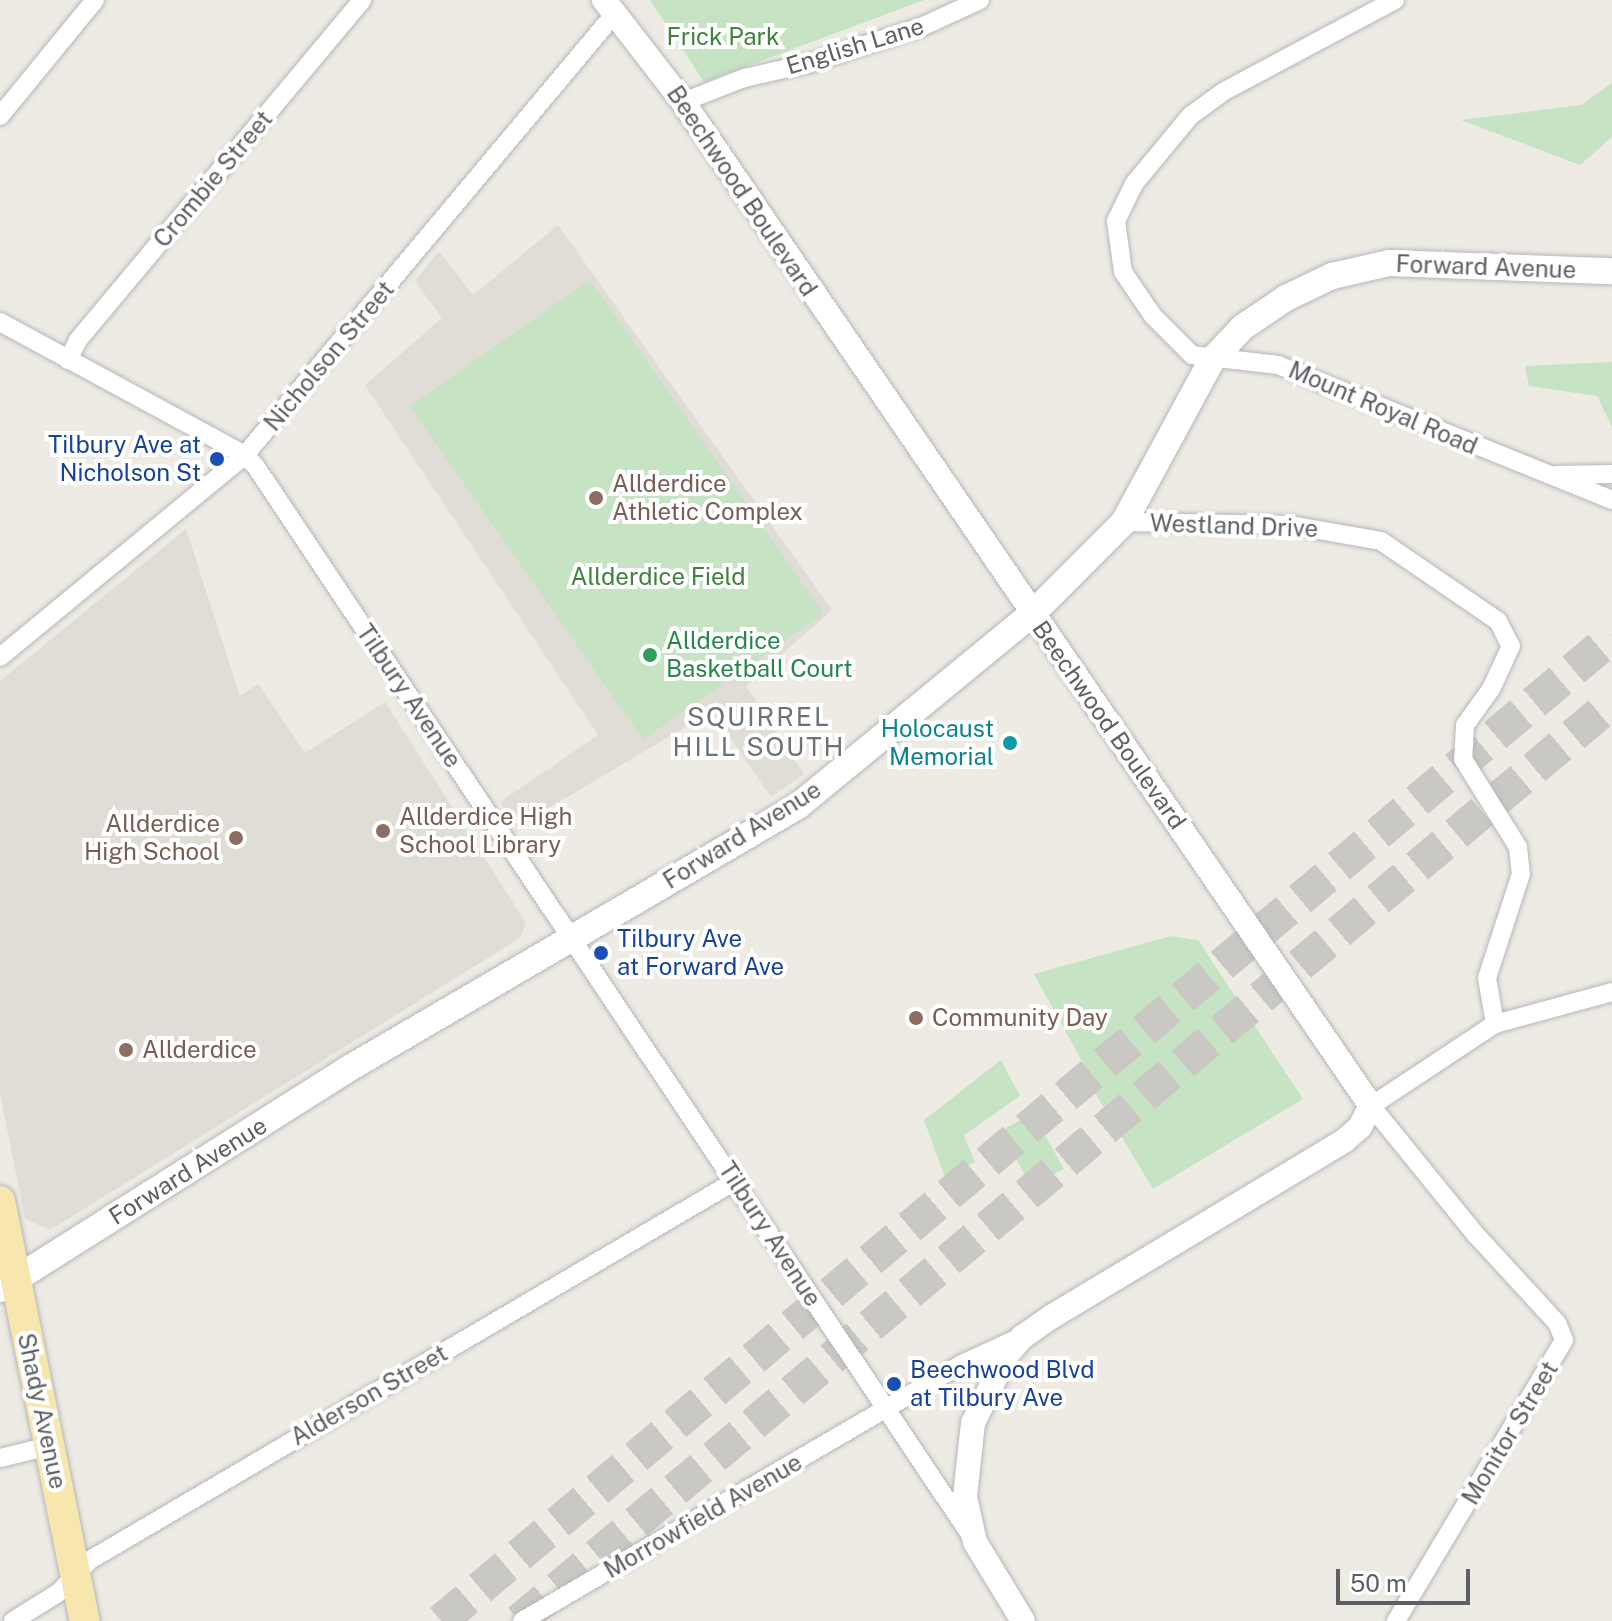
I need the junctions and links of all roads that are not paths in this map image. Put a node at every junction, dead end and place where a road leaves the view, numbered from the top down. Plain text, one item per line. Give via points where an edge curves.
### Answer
1 (95, 0) edge
2 (362, 0) edge
3 (980, 0) edge
4 (1395, 0) edge
5 (610, 6) edge
6 (683, 102) junction
7 (0, 116) edge
8 (1612, 271) edge
9 (0, 322) edge
10 (68, 360) junction
11 (1212, 360) junction
12 (245, 455) junction
13 (1612, 474) edge
14 (1546, 475) junction
15 (1612, 500) edge
16 (1124, 522) junction
17 (1032, 614) junction
18 (0, 657) edge
19 (572, 938) junction
20 (1612, 992) edge
21 (1495, 1024) junction
22 (1371, 1106) junction
23 (735, 1181) junction
24 (0, 1201) edge
25 (8, 1285) edge
26 (1022, 1337) junction
27 (885, 1410) junction
28 (49, 1446) junction
29 (0, 1458) edge
30 (975, 1542) junction
31 (75, 1574) junction
32 (13, 1621) edge
33 (85, 1621) edge
34 (522, 1621) edge
35 (1023, 1621) edge
36 (1396, 1621) edge

1 - 7 street
2 - 10 street, Crombie Street via 78,340
3 - 6 street, English Lane via 921,27 744,78
4 - 11 street, Mount Royal Road via 1223,92 1191,115 1134,184 1116,221 1123,272 1179,347
5 - 6 street, Beechwood Boulevard
5 - 12 street, Nicholson Street
6 - 17 street, Beechwood Boulevard
8 - 11 main road, Forward Avenue via 1389,263 1332,276 1286,298 1243,327
9 - 10 street, Tilbury Avenue
10 - 12 street, Tilbury Avenue
11 - 14 street, Mount Royal Road via 1278,365
11 - 16 main road, Forward Avenue
12 - 18 street, Nicholson Street
12 - 19 street, Tilbury Avenue
13 - 14 street
14 - 15 street, Mount Royal Road
16 - 17 main road, Forward Avenue
16 - 21 street, Westland Drive via 1290,525 1381,541 1498,621 1511,646 1506,663 1465,725 1463,759 1518,847 1521,874 1487,978
17 - 19 main road, Forward Avenue via 798,806
17 - 22 street, Beechwood Boulevard
19 - 23 street, Tilbury Avenue
19 - 25 main road, Forward Avenue via 348,1069
20 - 21 street
21 - 22 street
22 - 26 street via 1360,1127 1344,1141
22 - 36 street, Monitor Street via 1476,1235 1557,1323 1564,1340
23 - 27 street, Tilbury Avenue
23 - 31 street, Alderson Street via 90,1560
24 - 25 main road, Shady Avenue
25 - 28 main road, Shady Avenue
26 - 27 street via 962,1364
26 - 30 street via 986,1390 973,1423 965,1497
27 - 30 street
27 - 34 street, Morrowfield Avenue
28 - 29 street
28 - 31 main road, Shady Avenue
30 - 35 street
31 - 32 street, Alderson Street via 58,1593
31 - 33 main road, Shady Avenue

